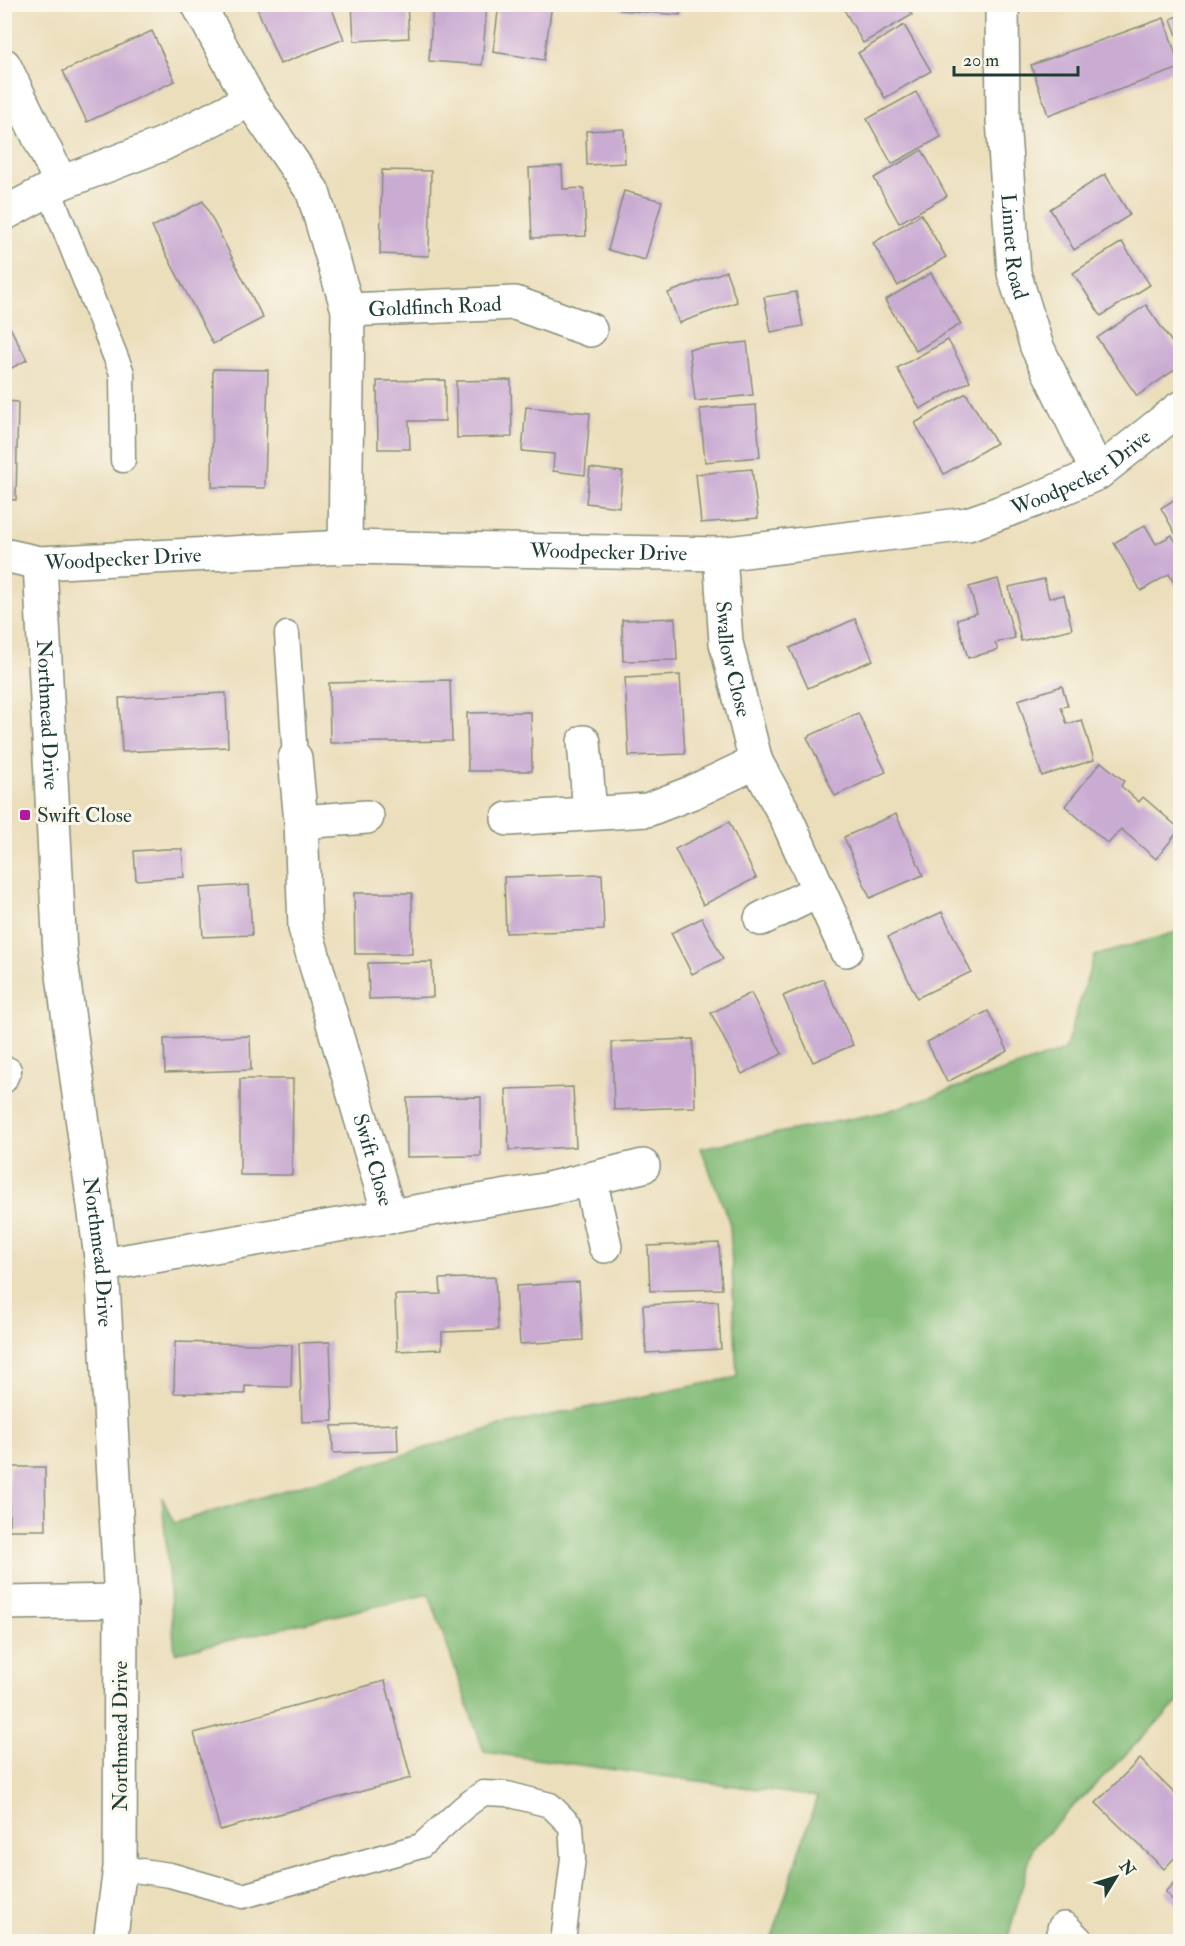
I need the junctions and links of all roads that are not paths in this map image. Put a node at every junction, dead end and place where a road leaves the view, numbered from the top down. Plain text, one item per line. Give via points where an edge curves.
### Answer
1 (198, 4) edge
2 (1002, 4) edge
3 (4, 65) edge
4 (250, 100) junction
5 (55, 186) junction
6 (4, 214) edge
7 (348, 310) junction
8 (590, 330) dead end
9 (1180, 408) edge
10 (123, 460) dead end
11 (1098, 472) junction
12 (345, 547) junction
13 (720, 554) junction
14 (4, 555) edge
15 (40, 562) junction
16 (287, 634) dead end
17 (584, 742) dead end
18 (295, 758) joint
19 (756, 762) junction
20 (590, 813) junction
21 (367, 817) dead end
22 (508, 819) dead end
23 (301, 822) junction
24 (819, 891) junction
25 (761, 919) dead end
26 (846, 950) dead end
27 (4, 1068) edge
28 (4, 1081) edge
29 (643, 1166) dead end
30 (590, 1179) junction
31 (390, 1217) junction
32 (605, 1246) dead end
33 (102, 1265) junction
34 (121, 1601) junction
35 (4, 1603) edge
36 (120, 1868) junction
37 (110, 1941) edge
38 (563, 1941) edge

1 - 4 street, Goldfinch Road
2 - 11 street, Linnet Road via 1003,120 1014,273 1037,347
3 - 5 street
4 - 5 street via 163,144
4 - 7 street, Goldfinch Road via 313,192
5 - 6 street
5 - 10 lane via 123,373
7 - 8 street, Goldfinch Road via 515,303
7 - 12 street, Goldfinch Road
9 - 11 street, Woodpecker Drive
11 - 13 street, Woodpecker Drive via 968,524
12 - 13 street, Woodpecker Drive
12 - 15 street, Woodpecker Drive
13 - 19 street, Swallow Close via 726,643
14 - 15 street, Woodpecker Drive
15 - 33 street, Northmead Drive via 60,953
16 - 18 lane
17 - 20 street
18 - 23 street, Swift Close
19 - 20 street via 646,810
19 - 24 street, Swallow Close
20 - 22 street
21 - 23 street
23 - 31 street, Swift Close via 305,928
24 - 25 street
24 - 26 street, Swallow Close
27 - 28 lane via 9,1070
29 - 30 street, Swift Close
30 - 31 street, Swift Close
30 - 32 street
31 - 33 street, Swift Close
33 - 34 street, Northmead Drive
34 - 35 street
34 - 36 street, Northmead Drive
36 - 37 street, Northmead Drive
36 - 38 lane via 170,1875 243,1896 421,1846 483,1793 507,1794 550,1805 571,1826 573,1858

